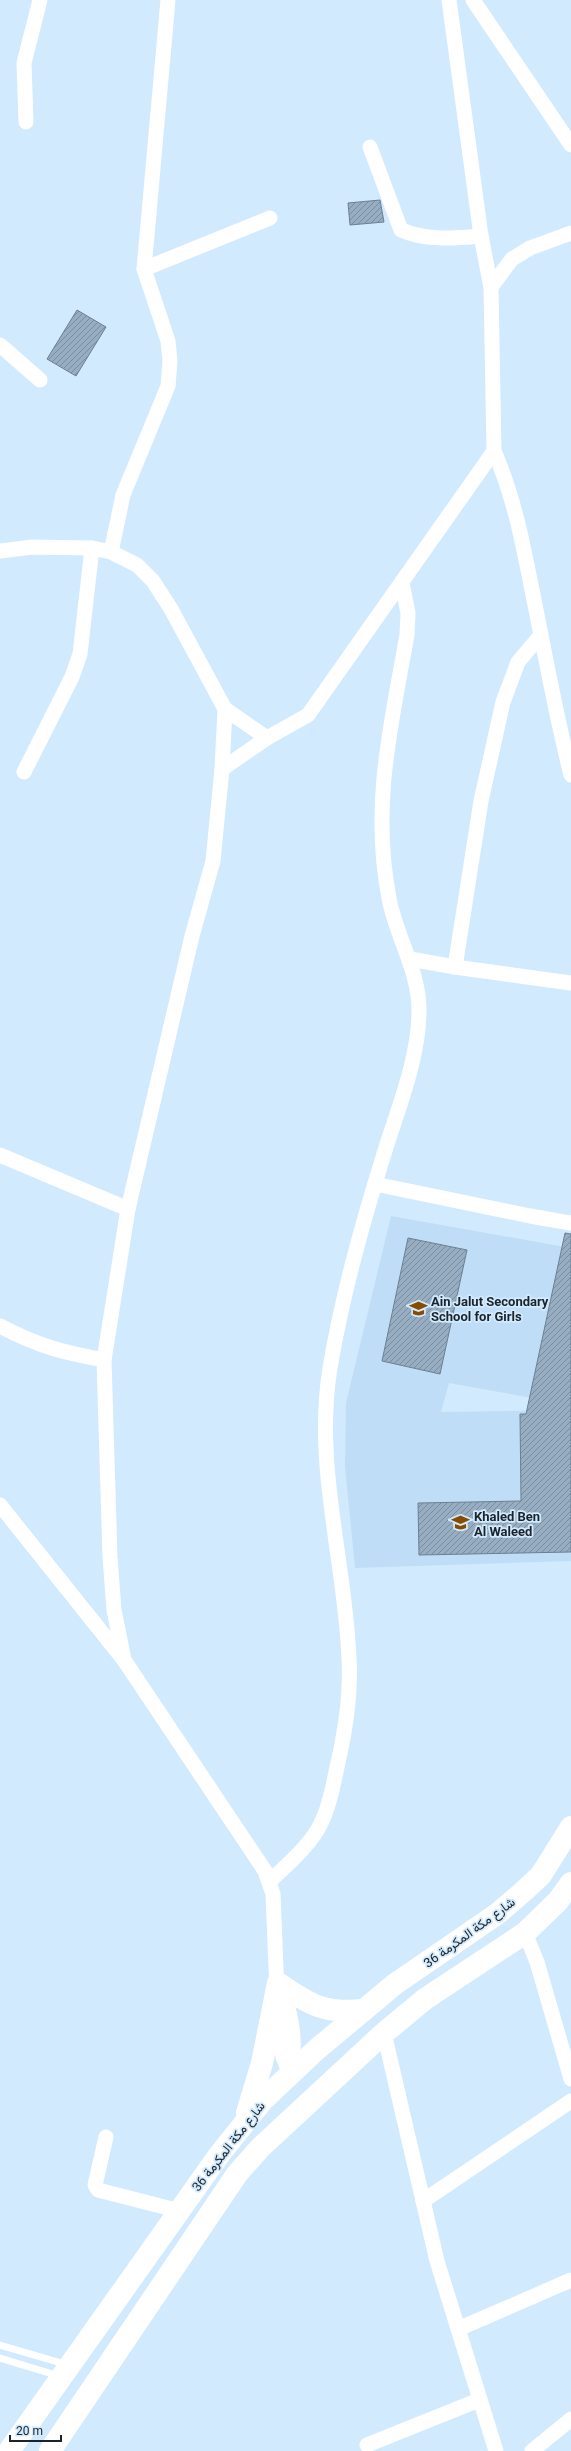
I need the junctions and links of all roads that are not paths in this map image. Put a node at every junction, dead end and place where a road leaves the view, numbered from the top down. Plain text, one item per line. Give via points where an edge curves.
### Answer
1 (40, 0) edge
2 (168, 0) edge
3 (449, 0) edge
4 (473, 0) edge
5 (26, 122) dead end
6 (571, 145) edge
7 (370, 147) dead end
8 (270, 218) dead end
9 (571, 233) edge
10 (481, 236) junction
11 (144, 270) junction
12 (491, 286) junction
13 (0, 345) edge
14 (40, 380) dead end
15 (494, 451) junction
16 (92, 548) junction
17 (0, 551) edge
18 (111, 552) junction
19 (402, 583) junction
20 (542, 635) junction
21 (225, 709) junction
22 (267, 738) junction
23 (222, 770) junction
24 (24, 772) dead end
25 (571, 775) edge
26 (410, 959) junction
27 (455, 967) junction
28 (571, 983) edge
29 (0, 1156) edge
30 (375, 1184) junction
31 (128, 1209) junction
32 (571, 1222) edge
33 (0, 1326) edge
34 (104, 1360) junction
35 (0, 1505) edge
36 (124, 1660) junction
37 (571, 1828) edge
38 (270, 1882) junction
39 (571, 1884) edge
40 (525, 1933) junction
41 (278, 1983) junction
42 (364, 2010) junction
43 (384, 2033) junction
44 (290, 2074) junction
45 (334, 2079) junction
46 (571, 2079) edge
47 (571, 2101) edge
48 (243, 2124) junction
49 (106, 2137) dead end
50 (237, 2174) junction
51 (423, 2201) junction
52 (180, 2211) junction
53 (571, 2280) edge
54 (458, 2329) junction
55 (0, 2345) edge
56 (0, 2358) edge
57 (66, 2371) junction
58 (479, 2400) junction
59 (571, 2419) edge
60 (367, 2445) dead end
61 (9, 2451) edge
62 (50, 2451) edge
63 (496, 2451) edge
64 (532, 2451) edge

1 - 5 street via 24,63
2 - 11 street
3 - 10 street
4 - 6 street
7 - 10 street via 401,230 416,236
8 - 11 street
9 - 12 street via 530,248 512,259
10 - 12 street
11 - 18 street via 168,341 168,386 123,495
12 - 15 street
13 - 14 street
15 - 19 street
15 - 20 street via 504,474 518,522
16 - 17 street via 32,547
16 - 18 street
16 - 24 street via 80,654 72,677
18 - 21 street via 137,565 153,581
19 - 22 street via 308,715
19 - 26 street via 408,613 407,635 383,770 380,812 389,897 397,928
20 - 25 street via 560,732
20 - 27 street via 518,662 503,702 481,801
21 - 22 street
21 - 23 street
22 - 23 street
23 - 31 street via 213,861 192,936
26 - 27 street
26 - 30 street via 417,985 419,1009 414,1054
27 - 28 street
29 - 31 street
30 - 32 street
30 - 38 street via 361,1231 335,1345 325,1408 326,1470 350,1660 344,1740 333,1786 319,1827 297,1856
31 - 34 street
33 - 34 street via 31,1342 57,1351
34 - 36 street via 111,1565 114,1610
35 - 36 street
36 - 38 street
37 - 42 main road, شارع مكة المكرمة 36 via 541,1875 524,1891 497,1914 395,1984
38 - 41 street
39 - 40 main road, شارع مكة المكرمة 36 via 558,1901
40 - 43 main road, شارع مكة المكرمة 36 via 425,1998
40 - 46 street via 537,1962
41 - 42 main road via 308,2004 326,2010
41 - 44 street via 277,2022 283,2057
41 - 48 main road via 262,2063
42 - 44 main road, شارع مكة المكرمة 36
43 - 45 main road, شارع مكة المكرمة 36
43 - 51 street
44 - 45 main road via 312,2081
44 - 48 main road, شارع مكة المكرمة 36
44 - 50 main road via 283,2100 240,2152
45 - 50 main road, شارع مكة المكرمة 36 via 260,2148
47 - 51 street
48 - 52 main road, شارع مكة المكرمة 36
49 - 52 street via 95,2185 98,2190
50 - 62 main road, شارع مكة المكرمة 36
51 - 54 street via 437,2261
52 - 57 main road, شارع مكة المكرمة 36
53 - 54 street
54 - 58 street
55 - 57 lane
56 - 57 lane
57 - 61 main road, شارع مكة المكرمة 36
58 - 60 street
58 - 63 street
59 - 64 street

